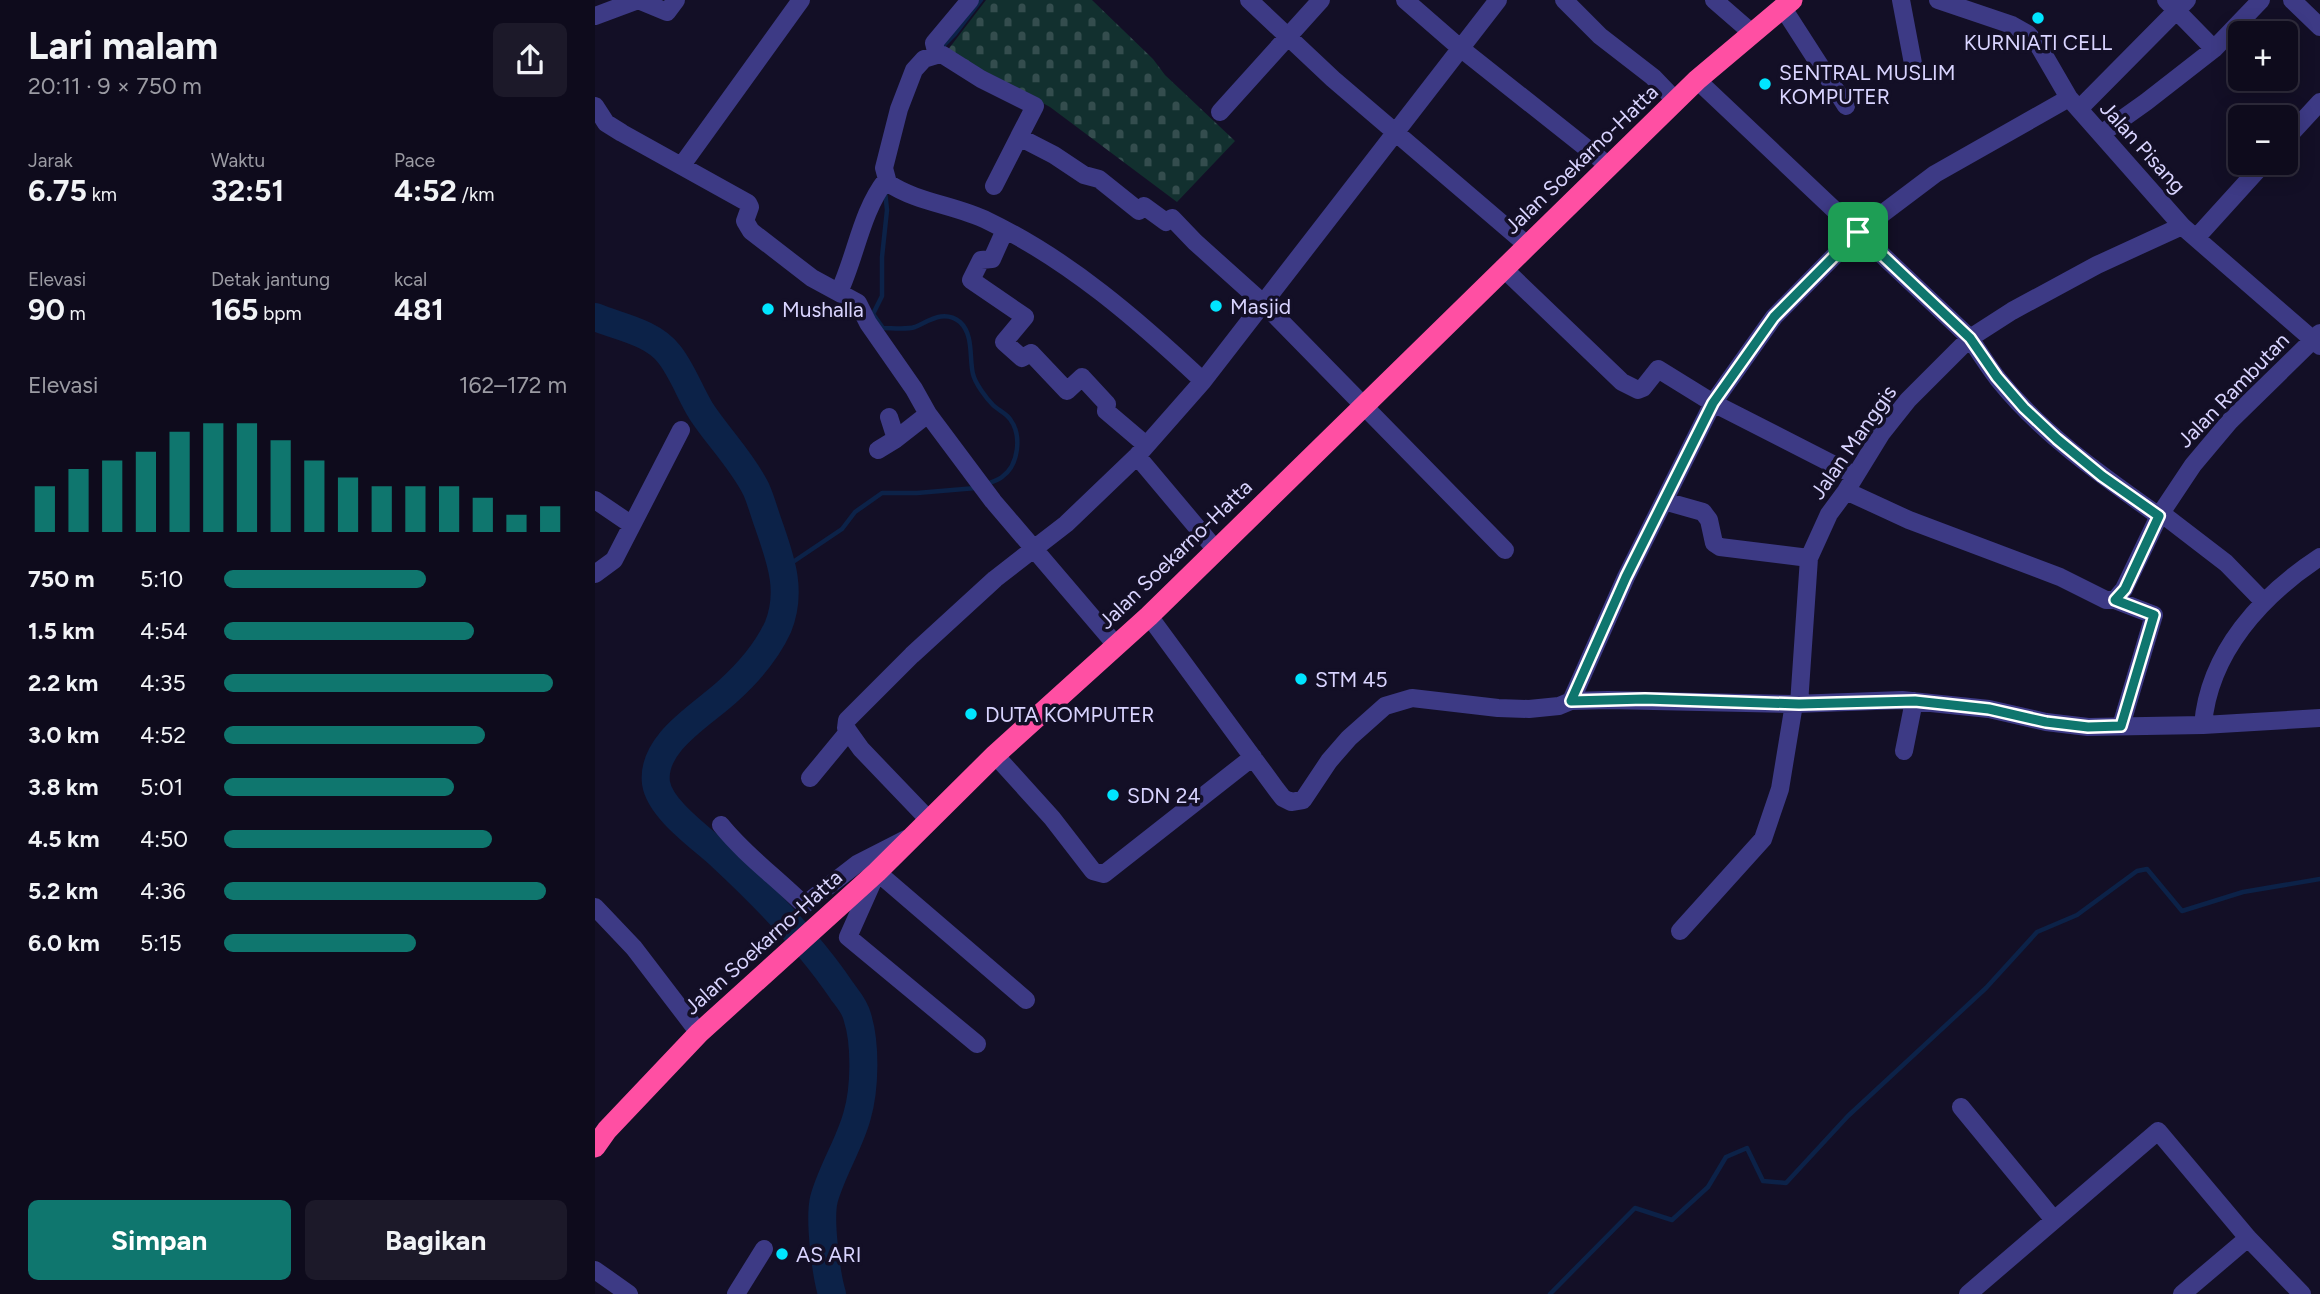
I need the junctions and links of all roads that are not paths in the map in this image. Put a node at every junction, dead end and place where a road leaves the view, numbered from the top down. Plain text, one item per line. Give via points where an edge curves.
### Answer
1 (676, 0) edge
2 (970, 0) edge
3 (1249, 0) edge
4 (1321, 0) edge
5 (1405, 0) edge
6 (1498, 0) edge
7 (1564, 0) edge
8 (1714, 0) edge
9 (1901, 0) edge
10 (1938, 0) edge
11 (2261, 0) edge
12 (2292, 0) edge
13 (799, 1) edge
14 (1788, 4) edge
15 (2176, 4) edge
16 (595, 16) edge
17 (2320, 27) edge
18 (1752, 33) junction
19 (1288, 35) junction
20 (1459, 47) junction
21 (2214, 49) junction
22 (937, 55) junction
23 (1915, 74) dead end
24 (1697, 80) junction
25 (1676, 101) junction
26 (2320, 102) edge
27 (2074, 103) junction
28 (595, 106) edge
29 (1846, 106) dead end
30 (1220, 113) dead end
31 (2298, 126) edge
32 (1397, 132) junction
33 (2101, 134) junction
34 (1019, 137) junction
35 (682, 165) junction
36 (1609, 166) junction
37 (2251, 175) edge
38 (886, 180) junction
39 (994, 186) dead end
40 (1005, 230) junction
41 (1858, 232) junction
42 (2189, 232) junction
43 (1527, 245) junction
44 (1503, 268) junction
45 (839, 292) junction
46 (1263, 304) junction
47 (1970, 338) junction
48 (2318, 339) edge
49 (1203, 381) junction
50 (1713, 403) junction
51 (1362, 405) junction
52 (928, 414) junction
53 (889, 417) dead end
54 (681, 430) dead end
55 (896, 439) junction
56 (878, 450) dead end
57 (1141, 451) junction
58 (1850, 483) junction
59 (595, 500) edge
60 (1664, 501) junction
61 (2160, 514) junction
62 (632, 525) junction
63 (1033, 550) junction
64 (1216, 550) junction
65 (1505, 550) dead end
66 (2320, 557) edge
67 (1809, 558) junction
68 (595, 574) edge
69 (2115, 600) junction
70 (2263, 601) junction
71 (1149, 616) junction
72 (1116, 645) junction
73 (1571, 701) junction
74 (1915, 701) junction
75 (1797, 704) junction
76 (2320, 718) edge
77 (2203, 724) junction
78 (2121, 726) junction
79 (848, 732) junction
80 (1905, 751) dead end
81 (995, 755) junction
82 (1253, 757) junction
83 (810, 778) dead end
84 (721, 825) dead end
85 (924, 827) junction
86 (877, 872) junction
87 (595, 907) edge
88 (1680, 931) dead end
89 (1026, 1000) dead end
90 (699, 1033) junction
91 (977, 1044) dead end
92 (1961, 1107) dead end
93 (596, 1145) edge
94 (2054, 1220) junction
95 (2248, 1238) junction
96 (764, 1249) dead end
97 (595, 1270) edge
98 (629, 1294) edge
99 (736, 1294) edge
100 (1968, 1294) edge
101 (2182, 1294) edge
102 (2302, 1294) edge

1 - 16 street via 667,12 638,0
2 - 22 street via 934,43
3 - 19 street
4 - 19 street
5 - 20 street
6 - 20 street
7 - 25 street
8 - 18 street
9 - 23 street
10 - 27 street, Jalan Pisang via 2028,34
11 - 21 street
12 - 17 street
13 - 35 street
14 - 18 highway, Jalan Soekarno-Hatta
14 - 29 street
15 - 21 street
15 - 27 street
18 - 24 highway, Jalan Soekarno-Hatta
19 - 30 street
19 - 32 street
20 - 32 street
20 - 36 street
21 - 33 street
22 - 34 street via 1035,106
22 - 38 street via 924,59 914,70 888,145
24 - 25 highway, Jalan Soekarno-Hatta
24 - 41 street
25 - 36 highway, Jalan Soekarno-Hatta
26 - 31 street
27 - 33 street, Jalan Pisang
27 - 41 street via 1935,174
28 - 35 street via 606,123
32 - 43 street
32 - 46 street
33 - 42 street, Jalan Pisang
34 - 39 street
34 - 46 street via 1099,179 1139,211 1145,206 1166,222 1172,218
35 - 45 street via 748,203 745,221 751,231 812,278
36 - 43 highway, Jalan Soekarno-Hatta
37 - 42 street
38 - 40 street via 907,194 952,206
38 - 45 street via 874,195
40 - 49 street via 1104,294
40 - 57 street via 992,259 981,260 971,280 1025,317 1005,342 1022,358 1031,353 1067,391 1082,377
41 - 47 street
41 - 50 street via 1774,317
42 - 47 street, Jalan Manggis via 2097,265
42 - 48 street, Jalan Pisang
43 - 44 highway, Jalan Soekarno-Hatta
44 - 50 street via 1631,388 1643,387 1658,369
44 - 51 highway, Jalan Soekarno-Hatta
45 - 52 street via 858,303
46 - 49 street
46 - 51 street
47 - 58 street, Jalan Manggis via 1908,400
47 - 61 street via 2032,416 2102,476
48 - 61 street, Jalan Rambutan via 2230,421
49 - 57 street
50 - 58 street
50 - 60 street
51 - 64 highway, Jalan Soekarno-Hatta
51 - 65 street
52 - 55 street
52 - 63 street
53 - 55 street
54 - 62 street
55 - 56 street
57 - 63 street
57 - 64 street
58 - 67 street, Jalan Manggis via 1829,514
58 - 69 street via 1909,520
59 - 62 street
60 - 67 street via 1703,512 1714,543 1720,547
60 - 73 street
61 - 69 street, Jalan Rambutan via 2125,589
61 - 70 street via 2225,563
62 - 68 street via 614,560
63 - 72 street
63 - 79 street via 984,589 853,713 846,724
64 - 71 highway, Jalan Soekarno-Hatta
66 - 70 street
67 - 75 street, Jalan Manggis
69 - 78 street via 2154,615
70 - 77 street via 2235,638 2215,676
71 - 72 highway, Jalan Soekarno-Hatta
71 - 82 street
72 - 81 highway, Jalan Soekarno-Hatta
73 - 75 street
73 - 82 street via 1529,709 1398,700 1349,738 1309,794 1296,802 1283,798
74 - 75 street
74 - 78 street via 1989,709 2067,725
74 - 80 street
75 - 88 street, Jalan Manggis via 1780,789 1763,839
76 - 77 street
77 - 78 street
79 - 83 street
79 - 85 street
81 - 82 street via 1093,871 1104,874
81 - 85 highway, Jalan Soekarno-Hatta
84 - 85 street via 804,905 857,864
85 - 86 highway, Jalan Soekarno-Hatta
86 - 89 street
86 - 90 highway, Jalan Soekarno-Hatta
86 - 91 street via 848,937
87 - 90 street via 634,948
90 - 93 highway, Jalan Soekarno-Hatta
92 - 94 street
94 - 95 street via 2158,1131
94 - 100 street
95 - 101 street
95 - 102 street
96 - 99 street
97 - 98 street

